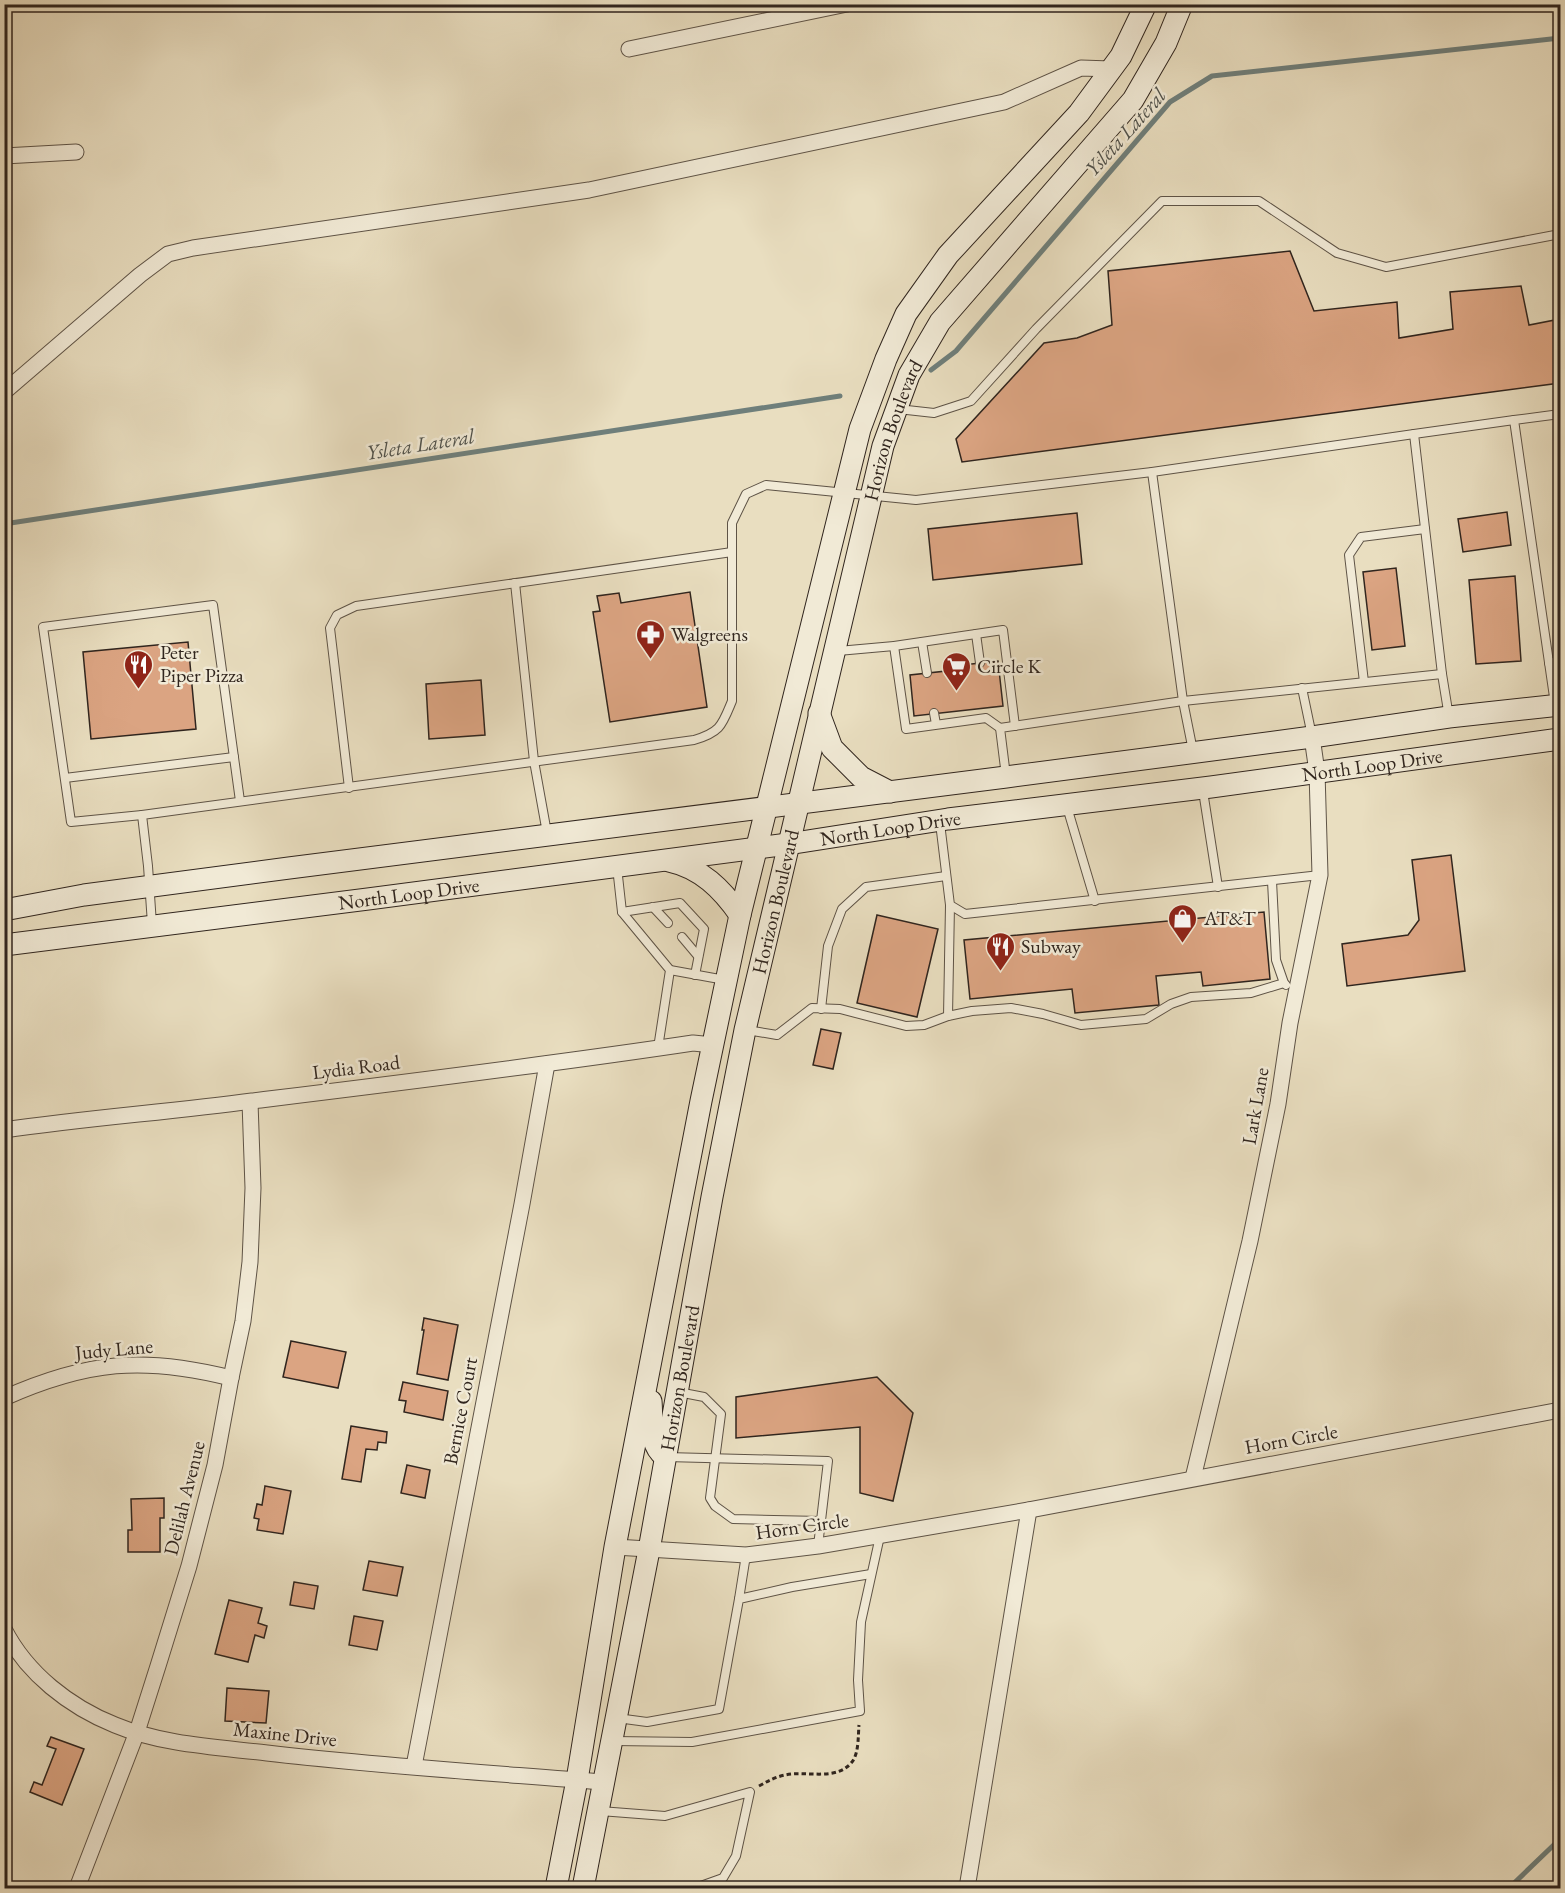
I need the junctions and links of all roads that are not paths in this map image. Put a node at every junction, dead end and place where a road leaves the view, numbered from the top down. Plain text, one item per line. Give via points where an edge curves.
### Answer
1 (847, 4) edge
2 (1146, 4) edge
3 (1182, 4) edge
4 (629, 49) dead end
5 (1111, 69) junction
6 (76, 152) dead end
7 (4, 156) edge
8 (1560, 234) edge
9 (4, 392) edge
10 (897, 409) junction
11 (1560, 414) edge
12 (1514, 420) junction
13 (1414, 434) junction
14 (1152, 472) junction
15 (844, 492) junction
16 (870, 495) junction
17 (1425, 529) junction
18 (732, 552) junction
19 (514, 584) junction
20 (976, 634) junction
21 (922, 642) junction
22 (894, 646) junction
23 (834, 651) junction
24 (1560, 661) edge
25 (980, 663) dead end
26 (1549, 663) junction
27 (927, 674) dead end
28 (1442, 674) junction
29 (1364, 682) junction
30 (1302, 688) junction
31 (1183, 701) junction
32 (1558, 706) edge
33 (984, 708) dead end
34 (819, 713) junction
35 (934, 713) dead end
36 (1449, 717) junction
37 (986, 718) junction
38 (936, 724) junction
39 (1015, 726) junction
40 (1000, 728) junction
41 (1312, 737) junction
42 (1560, 739) edge
43 (1194, 752) junction
44 (234, 757) junction
45 (534, 761) junction
46 (1317, 772) junction
47 (1006, 777) junction
48 (65, 778) junction
49 (349, 788) junction
50 (1203, 788) junction
51 (890, 792) junction
52 (240, 801) junction
53 (798, 804) junction
54 (1067, 804) junction
55 (767, 806) junction
56 (142, 815) junction
57 (939, 820) junction
58 (547, 834) junction
59 (788, 844) junction
60 (757, 848) junction
61 (662, 860) junction
62 (617, 866) junction
63 (946, 876) junction
64 (1320, 876) junction
65 (1272, 881) junction
66 (150, 886) junction
67 (1218, 887) junction
68 (1095, 901) junction
69 (950, 905) junction
70 (653, 907) junction
71 (4, 910) edge
72 (622, 912) junction
73 (740, 915) junction
74 (668, 923) dead end
75 (152, 926) junction
76 (682, 937) dead end
77 (4, 945) edge
78 (698, 956) junction
79 (670, 970) junction
80 (695, 975) junction
81 (726, 980) junction
82 (1290, 987) junction
83 (821, 1008) junction
84 (948, 1016) junction
85 (745, 1030) junction
86 (712, 1045) junction
87 (658, 1048) junction
88 (547, 1064) junction
89 (250, 1102) junction
90 (4, 1130) edge
91 (231, 1378) junction
92 (646, 1387) junction
93 (677, 1392) junction
94 (4, 1398) edge
95 (1560, 1410) edge
96 (665, 1457) junction
97 (715, 1458) junction
98 (1193, 1478) junction
99 (1029, 1510) junction
100 (821, 1521) junction
101 (880, 1536) junction
102 (818, 1546) junction
103 (615, 1547) junction
104 (649, 1550) junction
105 (746, 1555) junction
106 (871, 1574) junction
107 (739, 1599) junction
108 (4, 1629) edge
109 (616, 1718) junction
110 (137, 1732) junction
111 (611, 1741) junction
112 (414, 1766) junction
113 (577, 1780) junction
114 (603, 1782) junction
115 (597, 1811) junction
116 (77, 1888) edge
117 (556, 1888) edge
118 (583, 1888) edge
119 (695, 1888) edge
120 (967, 1888) edge

1 - 4 street
2 - 5 main road, Horizon Boulevard
3 - 10 main road, Horizon Boulevard via 1166,43 1133,100 940,322 909,375
5 - 9 street via 1081,68 1004,102 588,190 168,254
5 - 15 main road, Horizon Boulevard via 1079,113 948,255 906,315 860,429
6 - 7 street
8 - 10 lane via 1386,267 1337,253 1259,201 1162,201 971,401 934,413
10 - 16 main road, Horizon Boulevard
11 - 12 lane
12 - 13 lane
12 - 26 lane
13 - 14 lane
13 - 17 lane
14 - 16 lane via 916,500
14 - 31 lane
15 - 16 lane
15 - 18 lane via 766,485 746,494 732,523
15 - 55 main road, Horizon Boulevard
16 - 23 main road, Horizon Boulevard
17 - 28 lane
17 - 29 lane via 1361,537 1350,555
18 - 19 lane
18 - 45 lane via 732,701 722,726 694,740
19 - 45 lane
19 - 49 lane via 356,606 337,615 330,628
20 - 21 lane
20 - 25 lane
20 - 39 lane via 1003,630
21 - 22 lane
21 - 27 lane
22 - 23 lane
22 - 38 lane via 906,729
23 - 34 main road, Horizon Boulevard
24 - 26 lane
26 - 32 lane
28 - 29 lane
28 - 36 lane
29 - 30 lane
30 - 31 lane
30 - 41 lane
31 - 39 lane
31 - 43 lane
32 - 36 main road, North Loop Drive
33 - 37 lane
34 - 51 main road via 832,748 861,777
34 - 53 main road, Horizon Boulevard
35 - 38 lane
36 - 41 main road, North Loop Drive
37 - 38 lane
37 - 40 lane
39 - 40 lane
40 - 47 lane
41 - 43 main road, North Loop Drive
41 - 46 street, Lark Lane
42 - 46 main road, North Loop Drive
43 - 47 main road, North Loop Drive
44 - 48 lane
44 - 48 lane via 213,605 43,627
44 - 52 lane
45 - 49 lane
45 - 58 lane
46 - 50 main road, North Loop Drive
46 - 64 street, Lark Lane
47 - 51 main road, North Loop Drive
48 - 56 lane via 71,822
49 - 52 lane
50 - 54 main road, North Loop Drive
50 - 67 lane
51 - 53 main road, North Loop Drive
52 - 56 lane
53 - 55 main road, North Loop Drive
53 - 59 main road, Horizon Boulevard
54 - 57 main road, North Loop Drive
54 - 68 lane
55 - 58 main road, North Loop Drive
55 - 60 main road, Horizon Boulevard
56 - 66 lane
57 - 59 main road, North Loop Drive
57 - 63 lane
58 - 66 main road, North Loop Drive
59 - 60 main road, North Loop Drive
59 - 85 main road, Horizon Boulevard
60 - 61 main road, North Loop Drive
60 - 73 main road, Horizon Boulevard
61 - 62 main road, North Loop Drive
61 - 73 main road via 695,870 715,884
62 - 72 lane
62 - 75 main road, North Loop Drive
63 - 69 lane
63 - 83 lane via 866,887 842,909 828,946
64 - 65 lane
64 - 82 street, Lark Lane
65 - 67 lane
65 - 82 lane via 1276,960
66 - 71 main road, North Loop Drive
66 - 75 lane
67 - 68 lane
68 - 69 lane via 971,914
69 - 84 lane
70 - 72 lane
70 - 74 lane
70 - 78 lane via 680,903 704,929
72 - 79 lane
73 - 81 main road, Horizon Boulevard
75 - 77 main road, North Loop Drive
76 - 78 lane
78 - 80 lane
79 - 80 lane
79 - 87 lane
80 - 81 lane
81 - 86 main road, Horizon Boulevard
82 - 84 lane via 1191,997 1146,1019 1081,1025 1011,1008
82 - 98 street, Lark Lane via 1278,1104 1250,1241
83 - 84 lane via 906,1026 924,1025
83 - 85 lane via 812,1008 777,1035
85 - 93 main road, Horizon Boulevard
86 - 87 street, Lydia Road via 693,1042
86 - 92 main road, Horizon Boulevard
87 - 88 street, Lydia Road
88 - 89 street, Lydia Road
88 - 112 street, Bernice Court
89 - 90 street, Lydia Road
89 - 91 street, Delilah Avenue via 250,1262
91 - 94 street, Judy Lane via 196,1369 123,1365 63,1375
91 - 110 street, Delilah Avenue via 195,1544
92 - 96 main road via 654,1445
92 - 103 main road, Horizon Boulevard
93 - 96 main road, Horizon Boulevard
93 - 97 lane via 704,1397 721,1414
95 - 98 street, Horn Circle
96 - 97 lane
96 - 104 main road, Horizon Boulevard
97 - 100 lane via 710,1497 715,1506 733,1519
97 - 100 lane via 828,1461
98 - 99 street, Horn Circle
99 - 101 street, Horn Circle
99 - 120 street
100 - 102 lane
101 - 102 street, Horn Circle
101 - 106 lane
102 - 105 street, Horn Circle
103 - 104 street, Horn Circle
103 - 113 main road, Horizon Boulevard
104 - 105 street, Horn Circle
104 - 109 main road, Horizon Boulevard
105 - 107 lane
106 - 107 lane
106 - 111 lane via 861,1622 861,1711 692,1742
107 - 109 lane via 718,1709 647,1722
108 - 110 street, Maxine Drive via 20,1653 59,1694 89,1713
109 - 111 main road, Horizon Boulevard
110 - 112 street, Maxine Drive via 173,1743
110 - 116 street, Delilah Avenue
111 - 114 main road, Horizon Boulevard
112 - 113 street, Maxine Drive
113 - 114 street, Maxine Drive
113 - 117 main road, Horizon Boulevard
114 - 115 main road, Horizon Boulevard
115 - 118 main road, Horizon Boulevard
115 - 119 lane via 664,1816 750,1792 736,1856 723,1878

